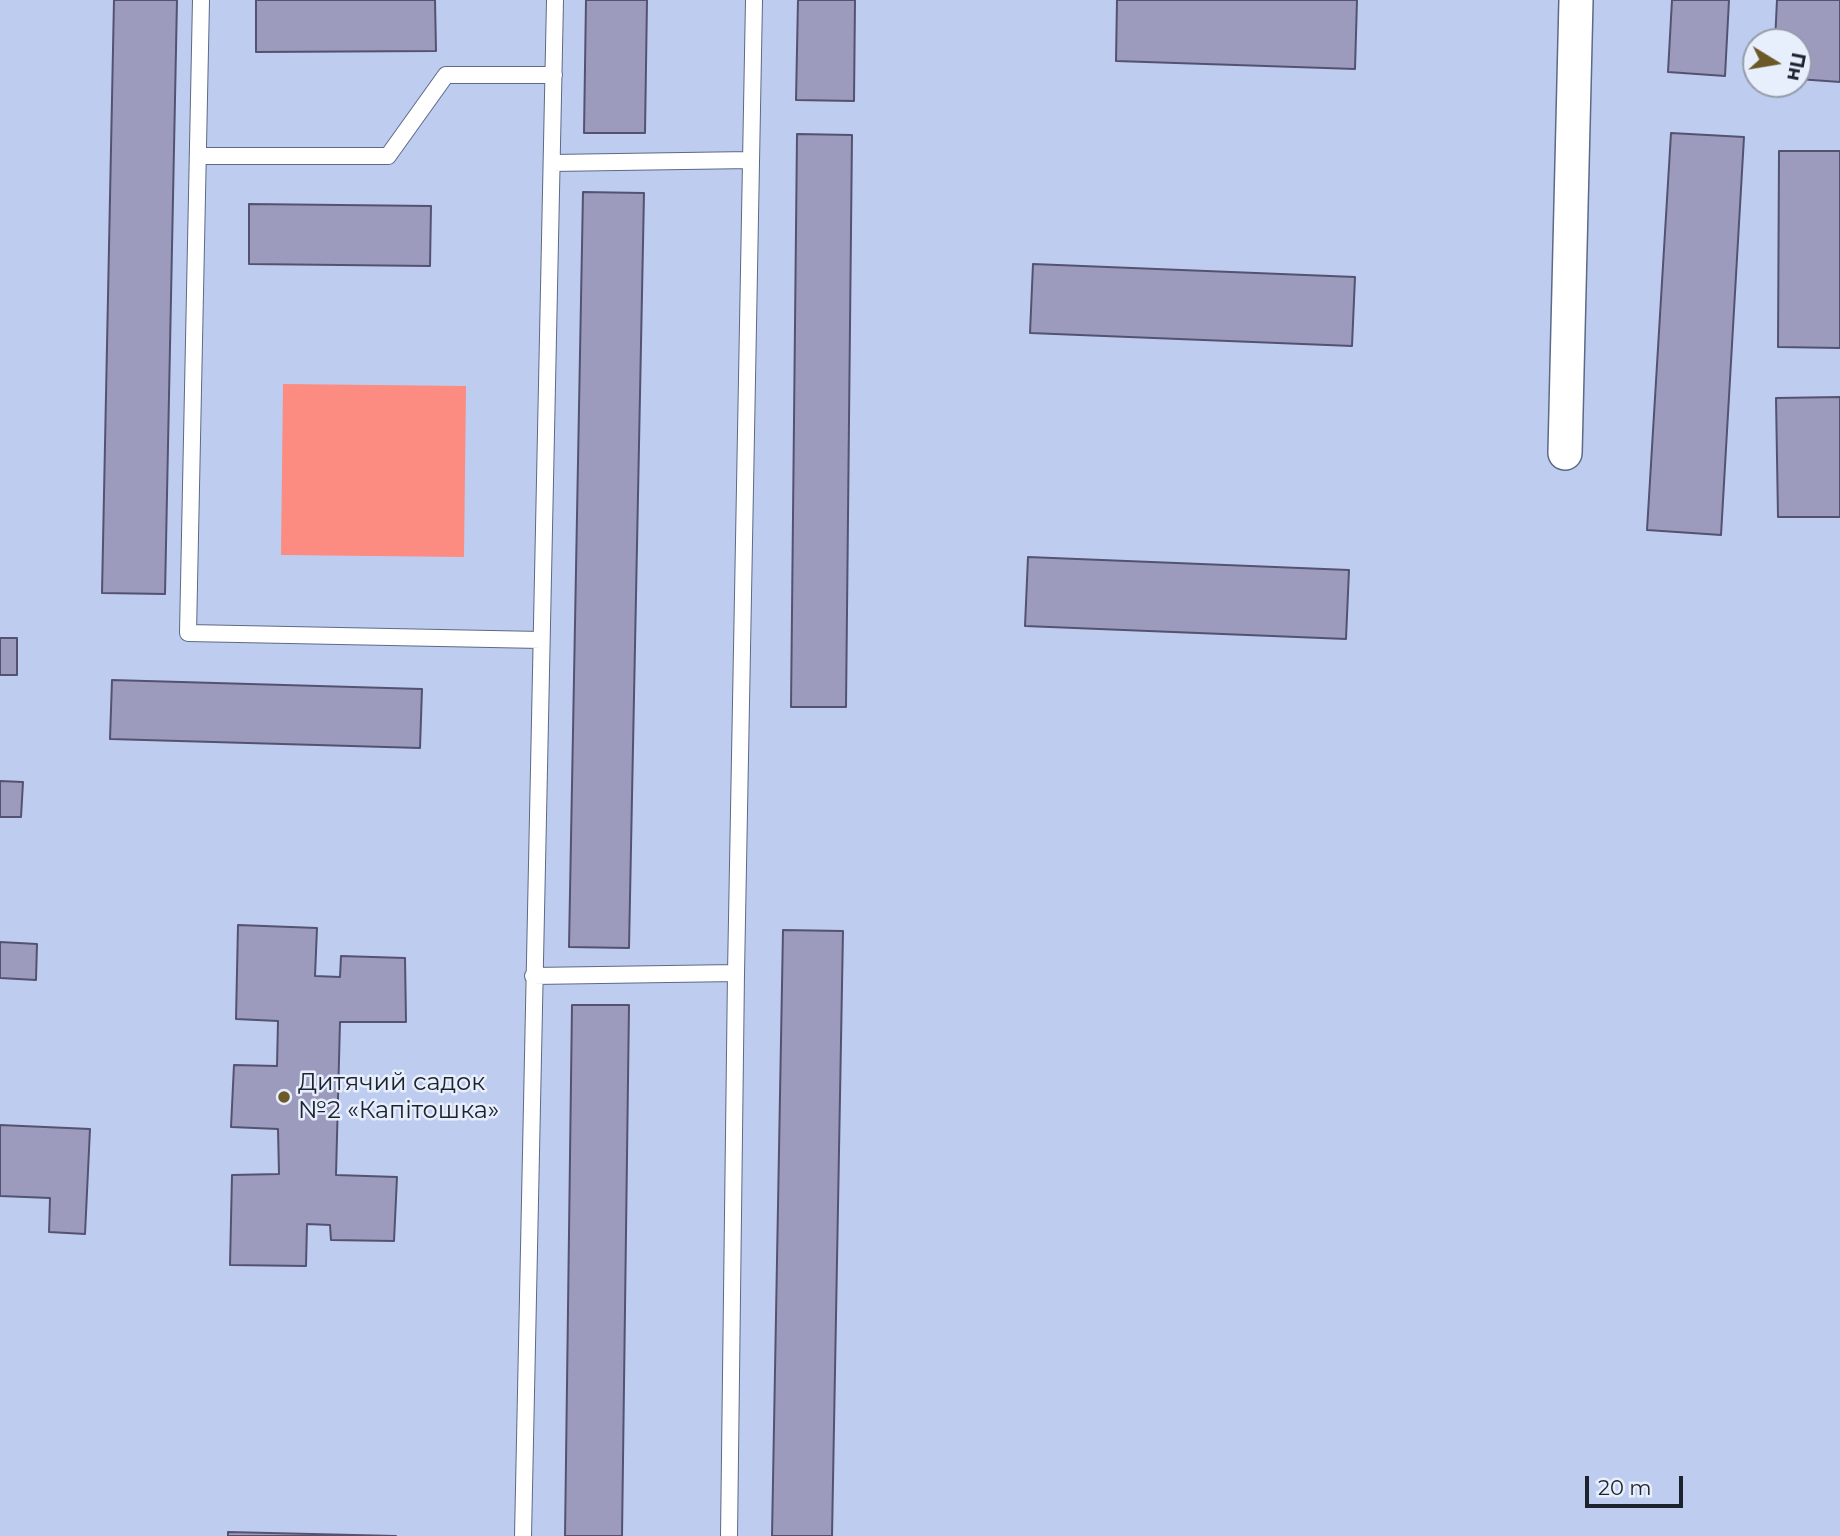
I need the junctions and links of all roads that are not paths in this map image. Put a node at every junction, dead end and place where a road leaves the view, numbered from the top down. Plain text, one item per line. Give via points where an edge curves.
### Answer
1 (201, 0) edge
2 (555, 0) edge
3 (754, 0) edge
4 (1576, 0) edge
5 (554, 75) junction
6 (198, 156) junction
7 (750, 160) junction
8 (552, 163) junction
9 (1565, 453) dead end
10 (541, 640) junction
11 (736, 973) junction
12 (533, 976) junction
13 (523, 1536) edge
14 (729, 1536) edge

1 - 6 lane
2 - 5 lane
3 - 7 lane
4 - 9 street
5 - 6 lane via 446,75 388,156
5 - 8 lane
6 - 10 lane via 188,633
7 - 8 lane
7 - 11 lane
8 - 10 lane
10 - 12 lane
11 - 12 lane
11 - 14 lane
12 - 13 lane

